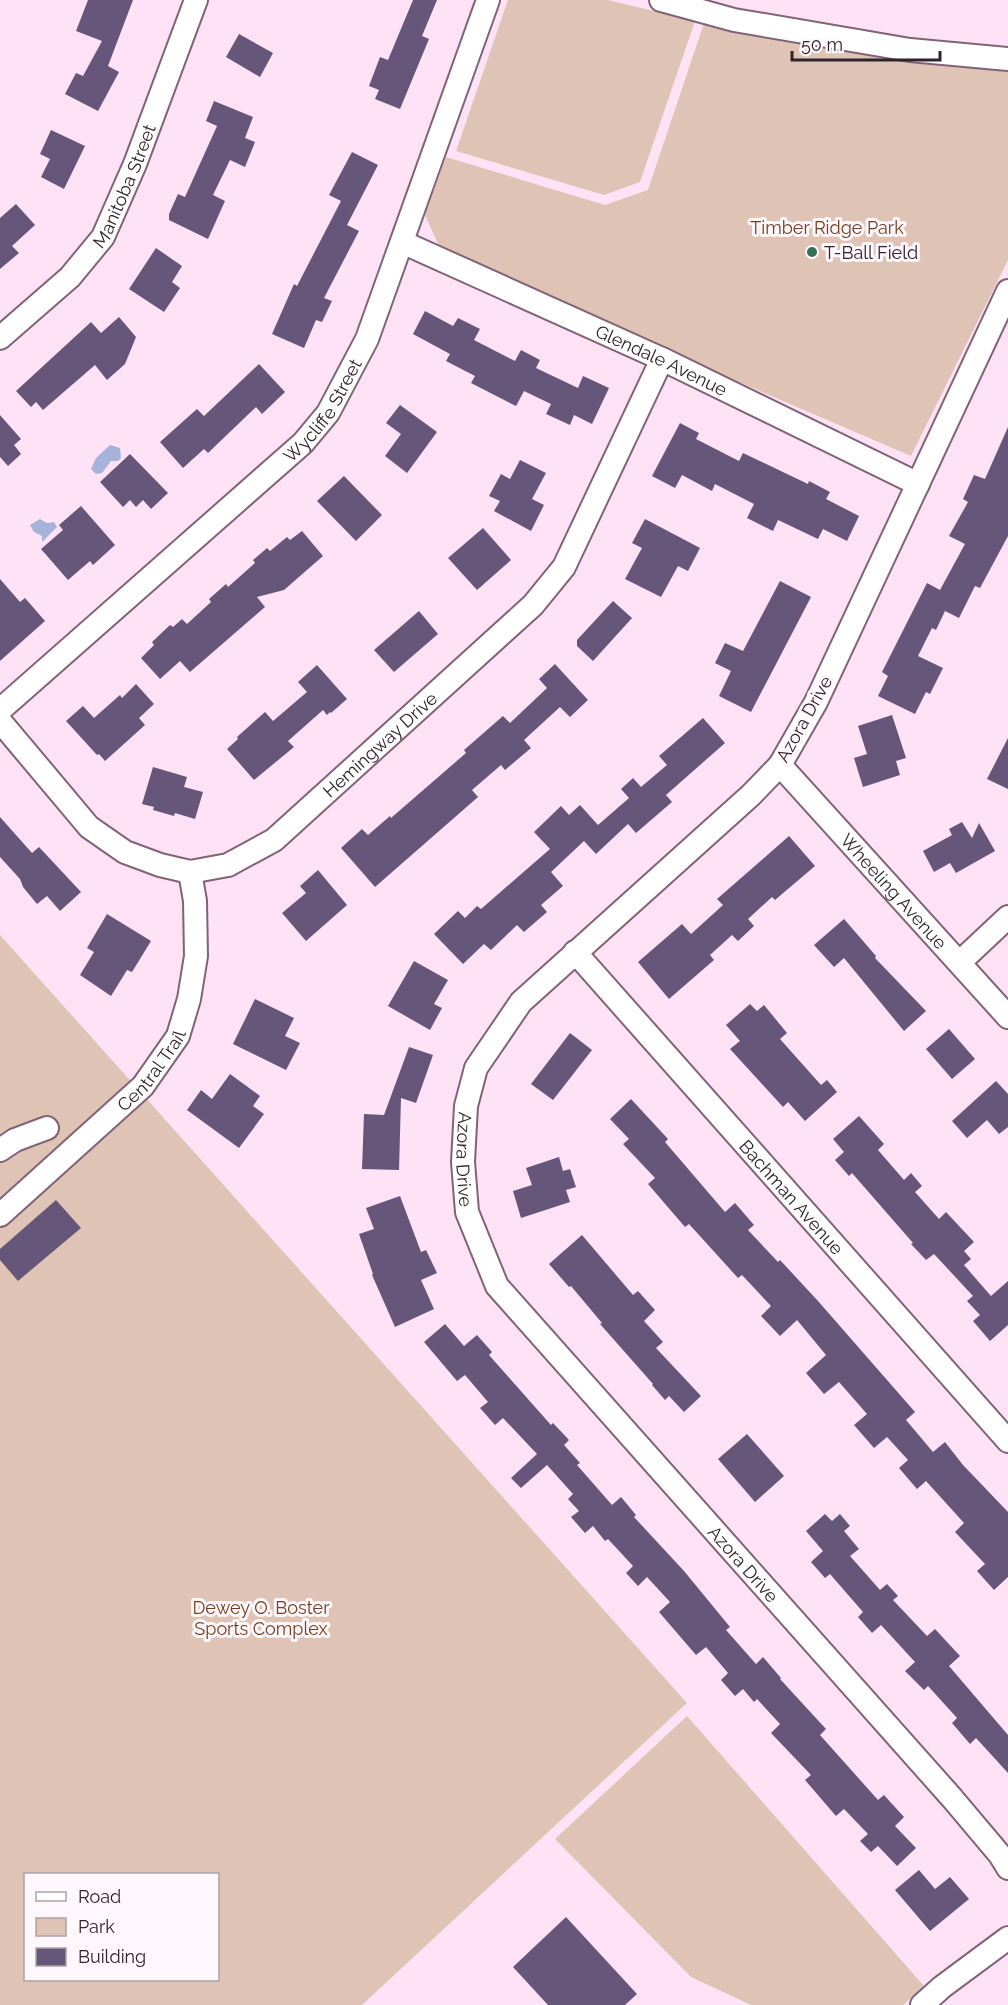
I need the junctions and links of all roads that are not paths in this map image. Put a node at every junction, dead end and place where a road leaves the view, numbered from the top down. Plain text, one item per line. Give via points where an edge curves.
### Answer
1 (196, 0) edge
2 (488, 0) edge
3 (661, 0) edge
4 (1008, 59) edge
5 (402, 242) junction
6 (1008, 291) edge
7 (0, 338) edge
8 (662, 359) junction
9 (918, 484) junction
10 (0, 710) edge
11 (0, 721) edge
12 (780, 765) junction
13 (190, 872) junction
14 (1008, 917) edge
15 (575, 952) junction
16 (960, 962) junction
17 (1008, 1017) edge
18 (47, 1128) dead end
19 (0, 1150) edge
20 (0, 1215) edge
21 (1008, 1441) edge
22 (1008, 1868) edge
23 (1008, 1938) edge
24 (922, 2005) edge

1 - 7 street, Manitoba Street via 135,164 103,237 70,277
2 - 5 street, Wycliffe Street
3 - 4 street via 734,20 910,50
5 - 8 street, Glendale Avenue
5 - 10 street, Wycliffe Street via 367,339 328,413 303,443
6 - 9 street, Azora Drive
8 - 9 street, Glendale Avenue
8 - 13 street, Hemingway Drive via 564,567 533,605 274,840 228,865
9 - 12 street, Azora Drive via 816,702
11 - 13 street, Hemingway Drive via 89,827 125,852
12 - 15 street, Azora Drive
12 - 16 street, Wheeling Avenue
13 - 20 street, Central Trail via 196,956 178,1036 142,1086
14 - 16 street
15 - 21 street, Bachman Avenue
15 - 22 street, Azora Drive via 521,1002 476,1068 466,1106 463,1162 467,1212 497,1286 952,1798
16 - 17 street, Wheeling Avenue
18 - 19 street
23 - 24 street

